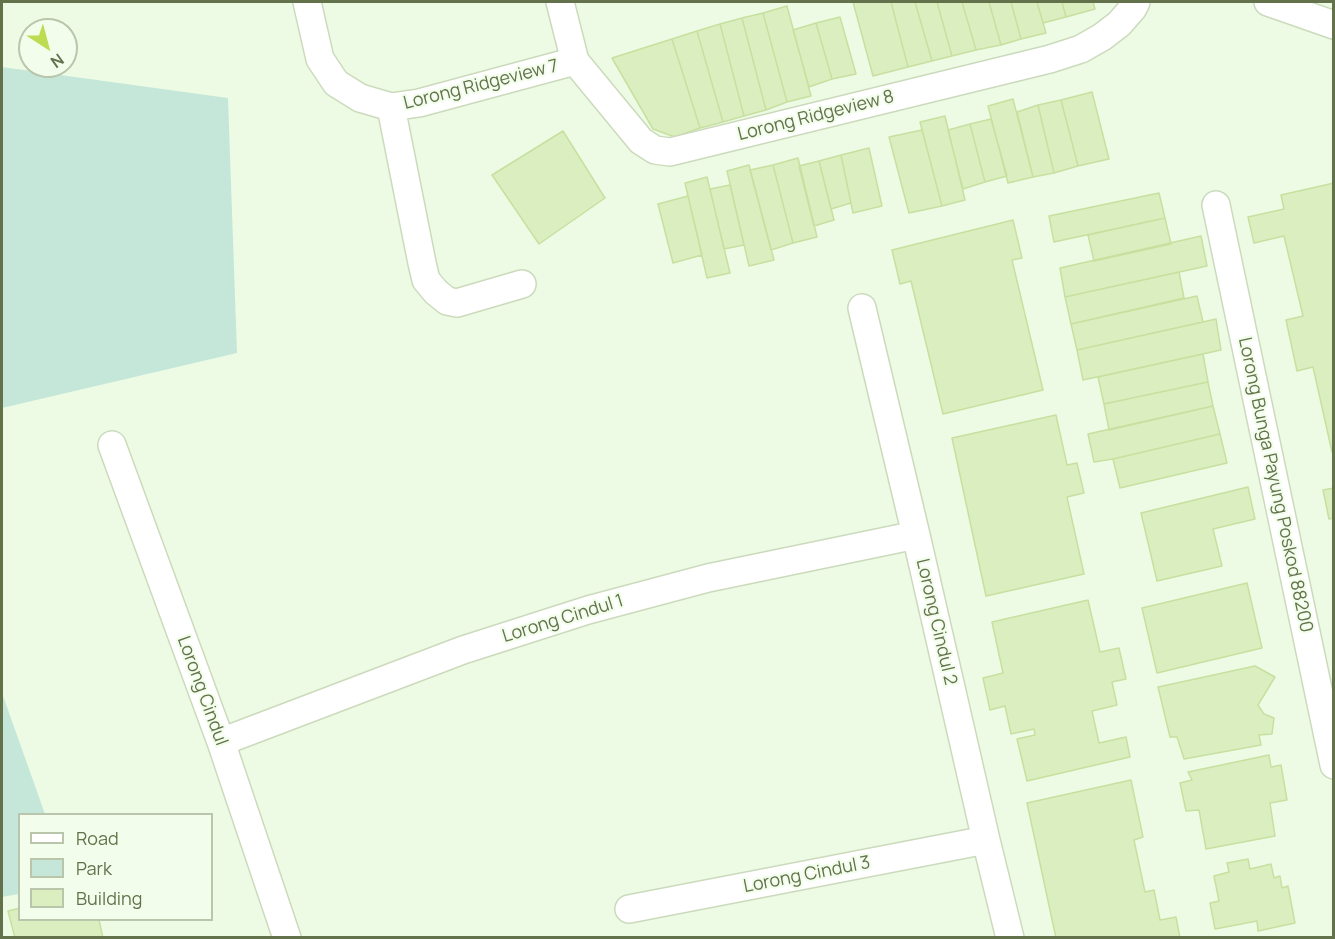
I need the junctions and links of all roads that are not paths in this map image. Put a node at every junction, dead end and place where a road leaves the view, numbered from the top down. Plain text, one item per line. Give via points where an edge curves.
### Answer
1 (307, 2) edge
2 (560, 2) edge
3 (1136, 2) edge
4 (1268, 2) edge
5 (1334, 25) edge
6 (575, 61) junction
7 (391, 107) junction
8 (1216, 205) dead end
9 (522, 284) dead end
10 (862, 308) dead end
11 (112, 445) dead end
12 (916, 535) junction
13 (221, 741) junction
14 (1334, 765) edge
15 (986, 840) junction
16 (629, 909) dead end
17 (287, 938) edge
18 (1010, 938) edge

1 - 7 street, Lorong Ridgeview 7 via 321,59 336,83 360,98
2 - 6 street, Lorong Ridgeview 8
3 - 6 street, Lorong Ridgeview 8 via 1119,24 1101,37 1081,49 1050,59 670,152 655,150 641,141
4 - 5 street
6 - 7 street, Lorong Ridgeview 7
7 - 9 street via 426,280 447,301 458,303
8 - 14 street, Lorong Bunga Payung Poskod 88200
10 - 12 street, Lorong Cindul 2
11 - 13 street, Lorong Cindul
12 - 13 street, Lorong Cindul 1 via 708,578 588,610 463,650
12 - 15 street, Lorong Cindul 2
13 - 17 street, Lorong Cindul
15 - 16 street, Lorong Cindul 3
15 - 18 street, Lorong Cindul 2

